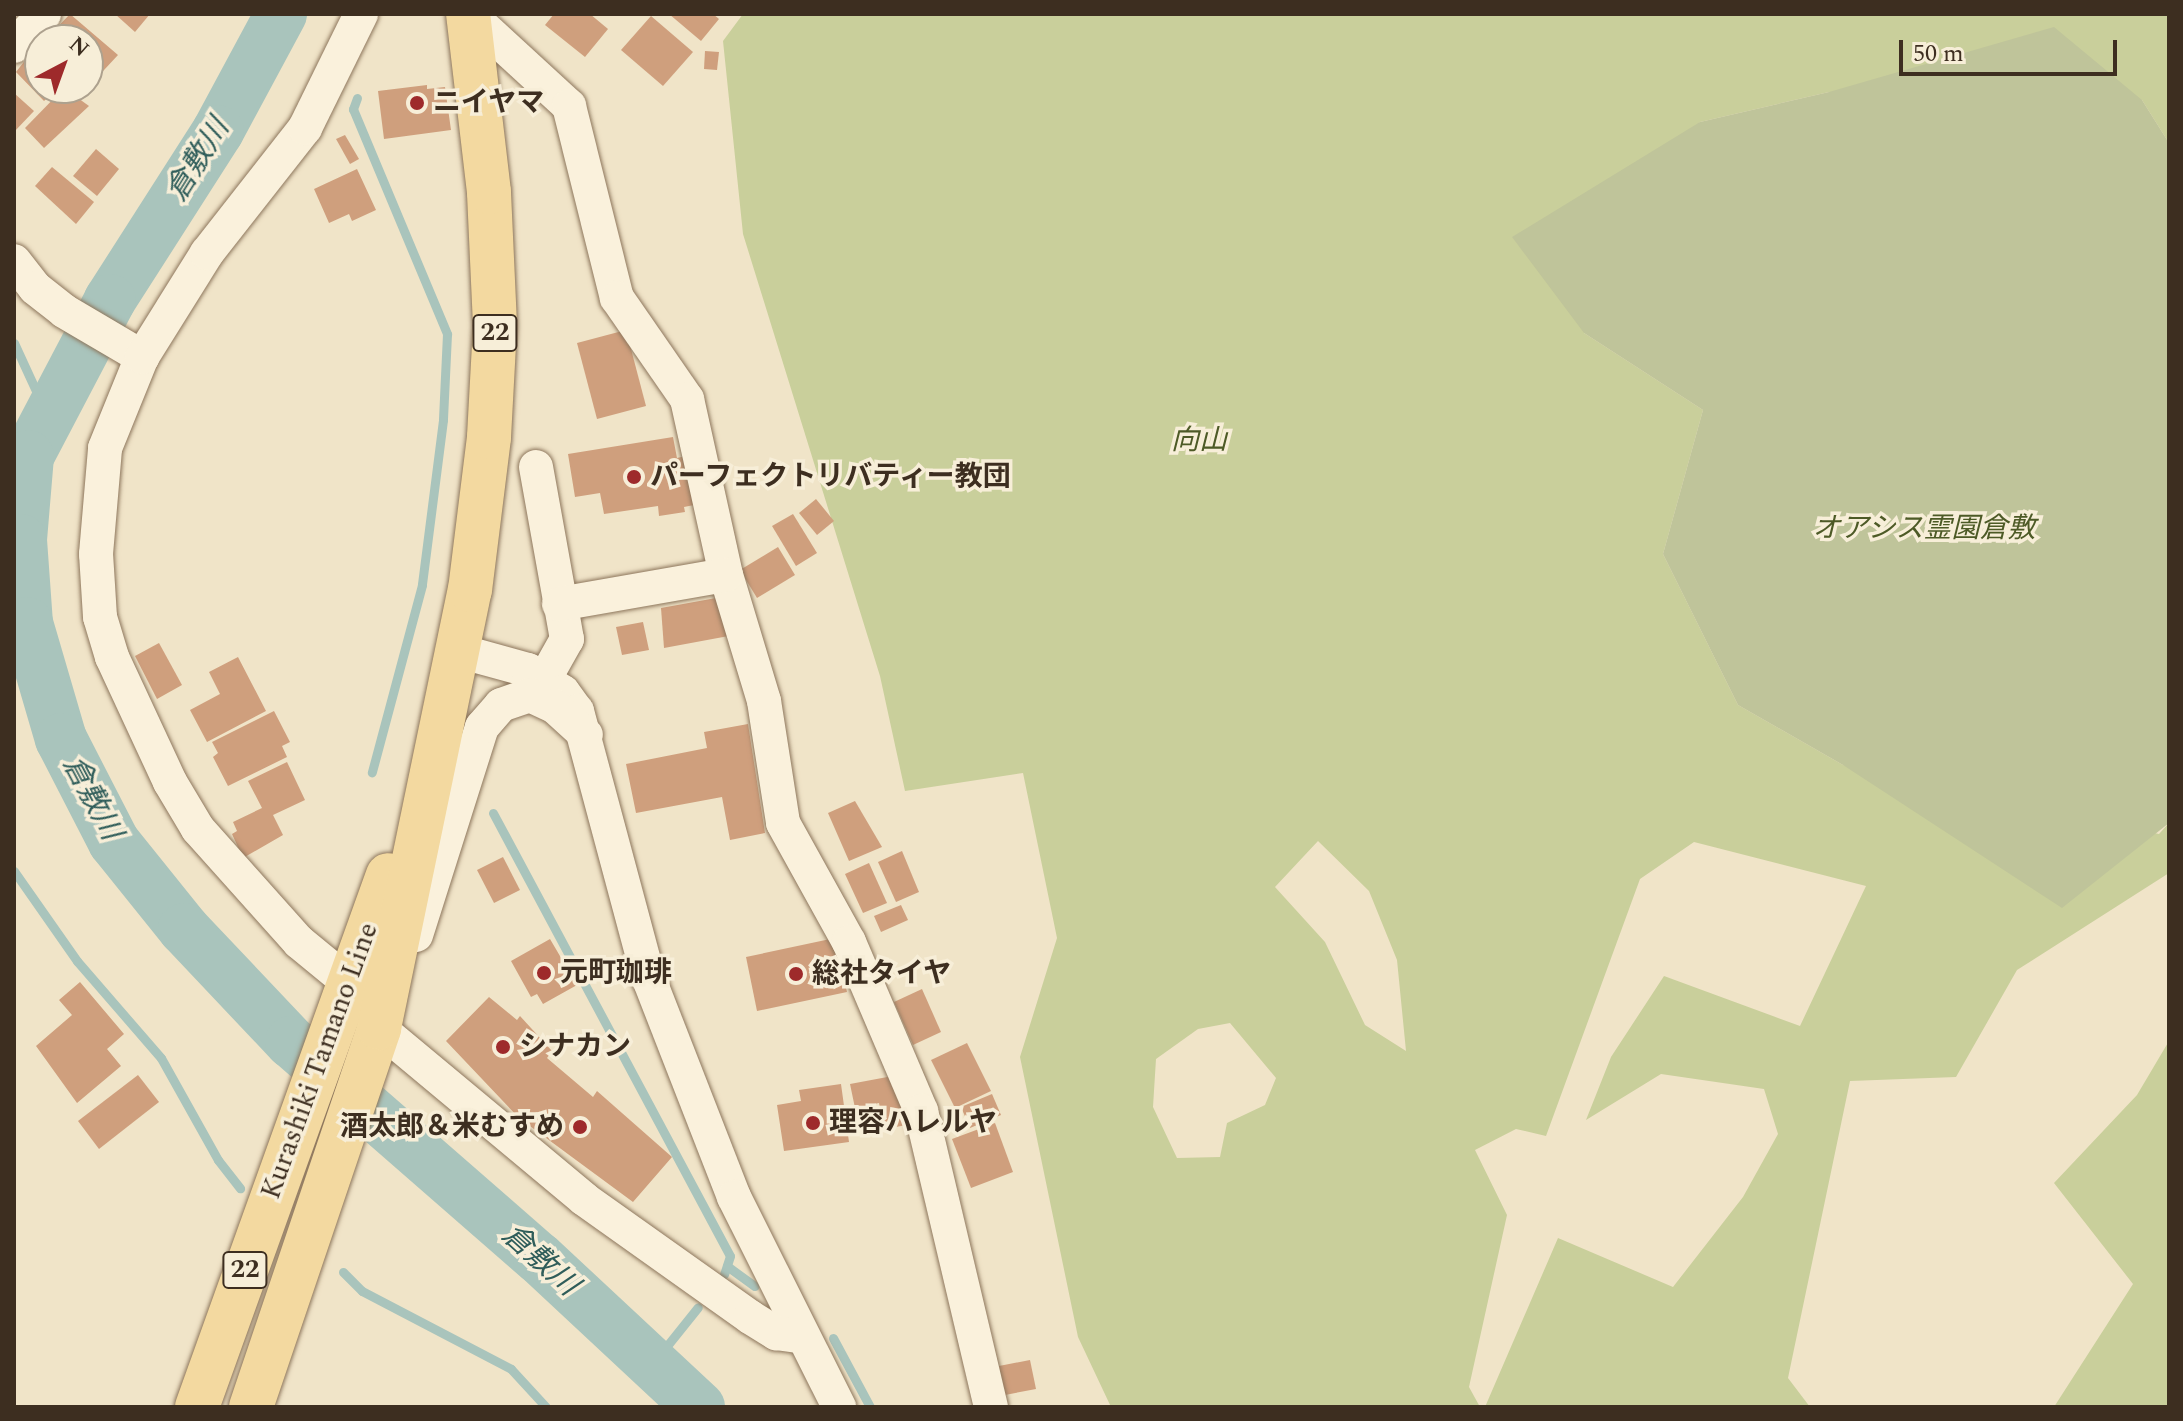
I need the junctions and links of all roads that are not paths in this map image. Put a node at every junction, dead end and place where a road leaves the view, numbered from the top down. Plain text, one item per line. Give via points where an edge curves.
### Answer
1 (44, 14) edge
2 (361, 14) edge
3 (468, 14) edge
4 (14, 46) edge
5 (14, 261) edge
6 (136, 354) junction
7 (536, 467) dead end
8 (726, 575) junction
9 (559, 604) junction
10 (459, 651) junction
11 (544, 680) junction
12 (445, 716) junction
13 (586, 735) junction
14 (345, 994) junction
15 (379, 1028) junction
16 (803, 1337) junction
17 (197, 1407) edge
18 (251, 1407) edge
19 (839, 1407) edge
20 (991, 1407) edge

1 - 4 street
2 - 6 street via 305,128 198,264
3 - 8 street via 569,106 617,298 687,399
3 - 10 main road, Kurashiki Tamano Line / 22 via 489,192 495,325 489,437
5 - 6 street via 35,288 64,311
6 - 14 street via 99,481 100,617 112,657 143,731 198,829
7 - 9 street
8 - 9 street
8 - 20 street via 764,701 783,823 849,942 921,1111
9 - 11 street via 567,639
10 - 11 street
10 - 12 main road, Kurashiki Tamano Line / 22
11 - 13 street via 563,692
12 - 14 main road, Kurashiki Tamano Line / 22
12 - 15 main road, Kurashiki Tamano Line / 22
13 - 15 street via 554,706 530,695 501,705 482,727 416,936
13 - 16 street via 649,979 734,1197
14 - 17 main road, Kurashiki Tamano Line / 22
15 - 16 street via 584,1199 776,1333
15 - 18 main road, Kurashiki Tamano Line / 22
16 - 19 street

